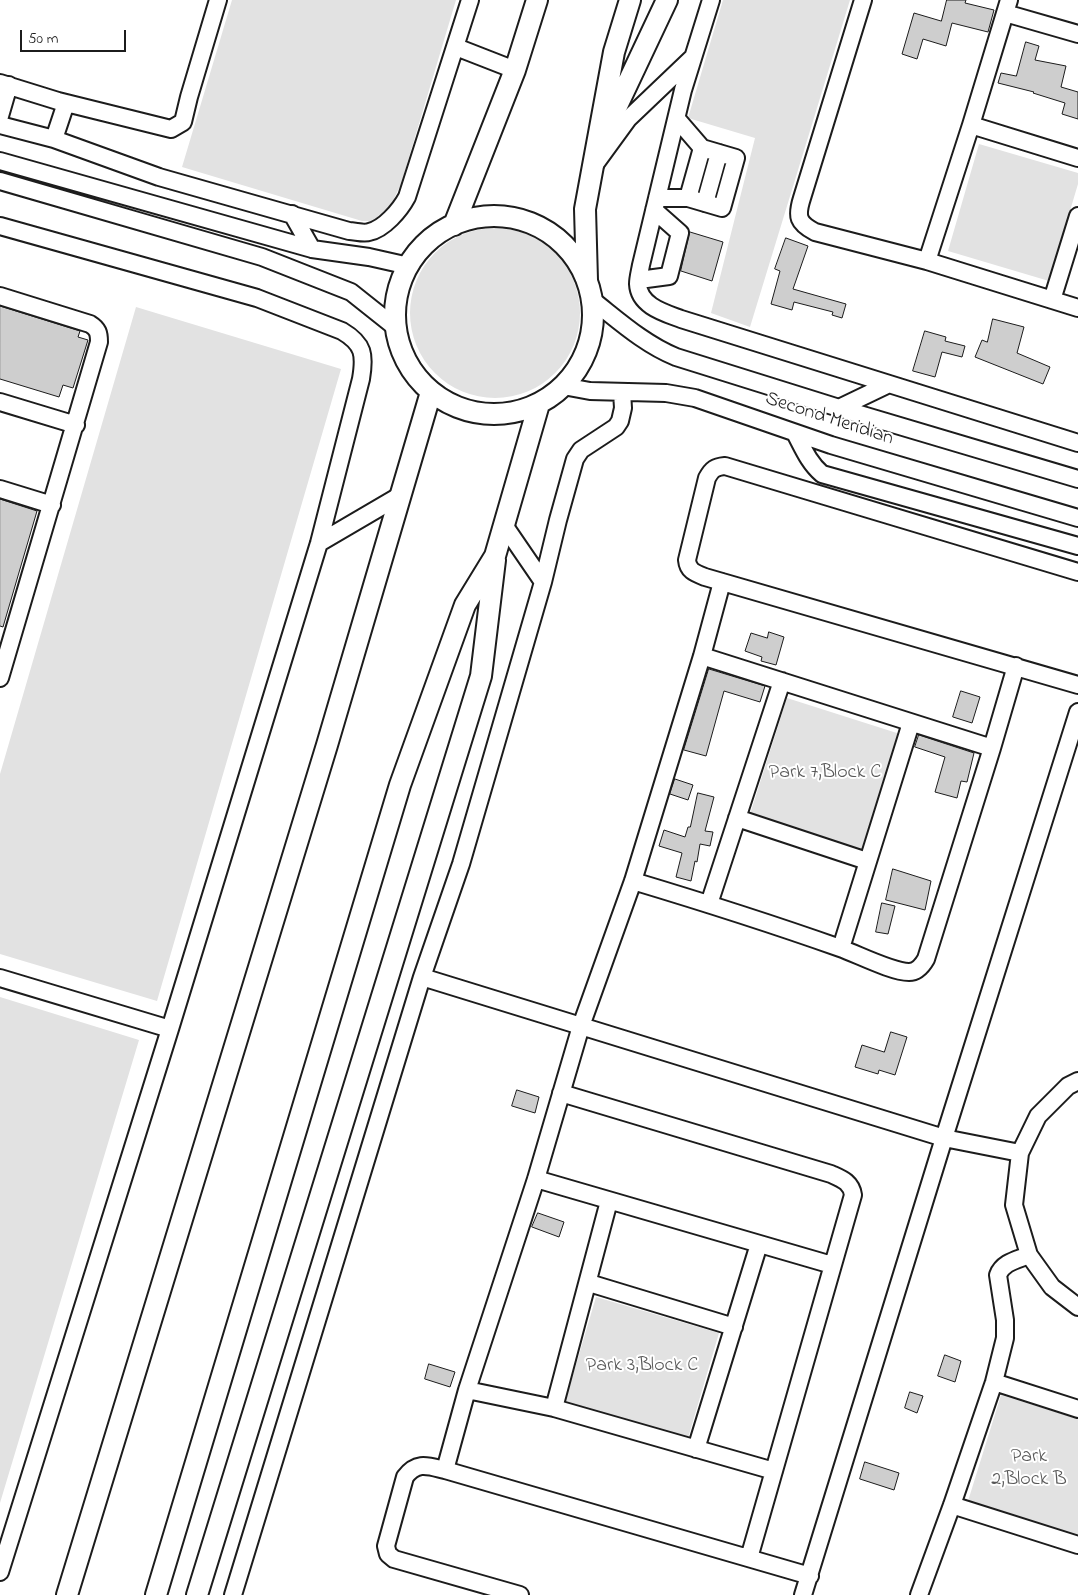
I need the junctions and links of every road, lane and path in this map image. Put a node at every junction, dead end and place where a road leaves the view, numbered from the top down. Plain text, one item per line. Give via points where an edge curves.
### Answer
1 (218, 0) edge
2 (470, 0) edge
3 (537, 0) edge
4 (630, 0) edge
5 (667, 0) edge
6 (711, 0) edge
7 (863, 0) edge
8 (1007, 7) edge
9 (1078, 34) edge
10 (456, 47) junction
11 (694, 56) junction
12 (515, 70) junction
13 (5, 84) edge
14 (66, 103) junction
15 (0, 116) edge
16 (677, 118) junction
17 (971, 124) junction
18 (0, 125) edge
19 (54, 139) junction
20 (702, 148) junction
21 (1078, 158) edge
22 (0, 160) edge
23 (594, 160) junction
24 (0, 181) edge
25 (688, 198) junction
26 (656, 204) junction
27 (292, 214) junction
28 (1078, 216) edge
29 (454, 225) junction
30 (0, 226) edge
31 (312, 248) junction
32 (927, 261) junction
33 (409, 266) junction
34 (639, 280) junction
35 (589, 291) junction
36 (0, 296) edge
37 (1052, 300) junction
38 (1078, 308) edge
39 (395, 327) junction
40 (889, 384) junction
41 (563, 386) junction
42 (431, 392) junction
43 (622, 392) junction
44 (0, 402) edge
45 (539, 404) junction
46 (839, 408) junction
47 (76, 425) junction
48 (795, 432) junction
49 (1078, 443) edge
50 (1078, 479) edge
51 (0, 489) edge
52 (401, 495) junction
53 (52, 505) junction
54 (1078, 518) edge
55 (504, 525) junction
56 (319, 543) junction
57 (1078, 546) edge
58 (495, 556) junction
59 (1078, 572) edge
60 (543, 582) junction
61 (722, 582) junction
62 (702, 656) junction
63 (1016, 666) junction
64 (0, 678) edge
65 (782, 681) junction
66 (1078, 685) edge
67 (1078, 712) edge
68 (911, 723) junction
69 (992, 748) junction
70 (737, 818) junction
71 (867, 861) junction
72 (633, 881) junction
73 (709, 904) junction
74 (840, 948) junction
75 (422, 977) junction
76 (0, 978) edge
77 (580, 1026) junction
78 (170, 1029) junction
79 (1078, 1081) edge
80 (561, 1093) junction
81 (944, 1138) junction
82 (1020, 1153) junction
83 (536, 1179) junction
84 (609, 1201) junction
85 (759, 1244) junction
86 (1029, 1255) junction
87 (832, 1265) junction
88 (588, 1283) junction
89 (1078, 1307) edge
90 (734, 1327) junction
91 (994, 1382) junction
92 (467, 1390) junction
93 (554, 1408) junction
94 (1078, 1409) edge
95 (696, 1448) junction
96 (445, 1470) junction
97 (774, 1472) junction
98 (952, 1505) junction
99 (1078, 1545) edge
100 (749, 1558) junction
101 (0, 1572) edge
102 (810, 1576) junction
103 (68, 1595) edge
104 (156, 1595) edge
105 (197, 1595) edge
106 (233, 1595) edge
107 (520, 1595) edge
108 (803, 1595) edge
109 (919, 1595) edge

1 - 14 street via 184,122 171,129
2 - 10 street
3 - 12 main road
4 - 23 main road via 614,52
5 - 23 main road
6 - 11 street
7 - 32 street via 798,209 799,220 815,232
8 - 9 street
8 - 17 street
10 - 12 street
10 - 27 street via 407,198 400,210 369,232 349,231
11 - 16 street
11 - 23 street via 628,119
12 - 29 main road
13 - 14 street
13 - 15 street
14 - 19 street
16 - 20 street
16 - 26 street
17 - 21 street
17 - 32 street
18 - 19 street
19 - 27 street via 159,177
20 - 25 street
20 - 25 street via 719,153 705,203
22 - 31 street
23 - 35 main road via 585,209
24 - 39 street via 262,257 351,292
25 - 26 street
26 - 34 street
26 - 34 street via 680,233 668,276
27 - 31 street
28 - 37 street
29 - 33 main road via 420,249
29 - 35 main road via 475,217 493,215 519,219 546,233 570,252
30 - 56 street via 257,298 354,338 361,349 361,379
31 - 33 street
32 - 37 street
33 - 39 main road via 398,290
34 - 40 street via 638,286 651,307
35 - 41 main road via 593,312 591,337 586,354
35 - 46 street, Second Meridian via 658,350
36 - 47 street via 96,328 99,342
37 - 38 street
39 - 42 main road via 401,350 414,374
40 - 46 street
40 - 49 street
41 - 43 street, Second Meridian
41 - 45 main road
42 - 45 main road via 453,406 490,415 515,413
42 - 52 main road
43 - 48 street, Second Meridian via 678,394
43 - 60 street via 623,408 616,427 581,450 575,459
44 - 47 street
45 - 55 main road
46 - 50 street, Second Meridian
47 - 53 street
48 - 54 street, Second Meridian
48 - 57 street via 808,458 822,474
51 - 53 street
52 - 56 street
52 - 103 main road
53 - 64 street
55 - 58 main road
55 - 60 street
56 - 78 street
58 - 104 main road via 465,605 400,785
58 - 105 main road via 481,676
59 - 61 street via 725,466 716,466 707,478 687,560 694,573
60 - 75 street via 461,864
61 - 62 street
61 - 63 street
62 - 65 street
62 - 72 street
63 - 66 street
63 - 69 street
65 - 68 street
65 - 70 street
67 - 81 street
68 - 69 street
68 - 71 street
69 - 74 street via 921,968 910,972 900,970
70 - 71 street
70 - 73 street
71 - 74 street
72 - 73 street
72 - 77 street
73 - 74 street
75 - 77 street
75 - 106 street
76 - 78 street
77 - 80 street
77 - 81 street
78 - 101 street
79 - 82 street via 1068,1086 1038,1116
80 - 83 street
80 - 87 street via 831,1174 849,1183 853,1195
81 - 82 street
81 - 102 street
82 - 86 street via 1014,1205
83 - 84 street
83 - 92 street
84 - 85 street
84 - 88 street
85 - 87 street
85 - 90 street
86 - 89 street via 1052,1287
86 - 91 street via 1005,1264 998,1274 1005,1338
87 - 97 street
88 - 90 street
88 - 93 street
90 - 95 street
91 - 94 street
91 - 98 street
92 - 93 street
92 - 96 street
93 - 95 street
95 - 97 street
96 - 100 street
96 - 107 street via 422,1466 411,1469 405,1477 386,1546 388,1554 394,1559
97 - 100 street
98 - 99 street
98 - 109 street
100 - 102 street
102 - 108 street

